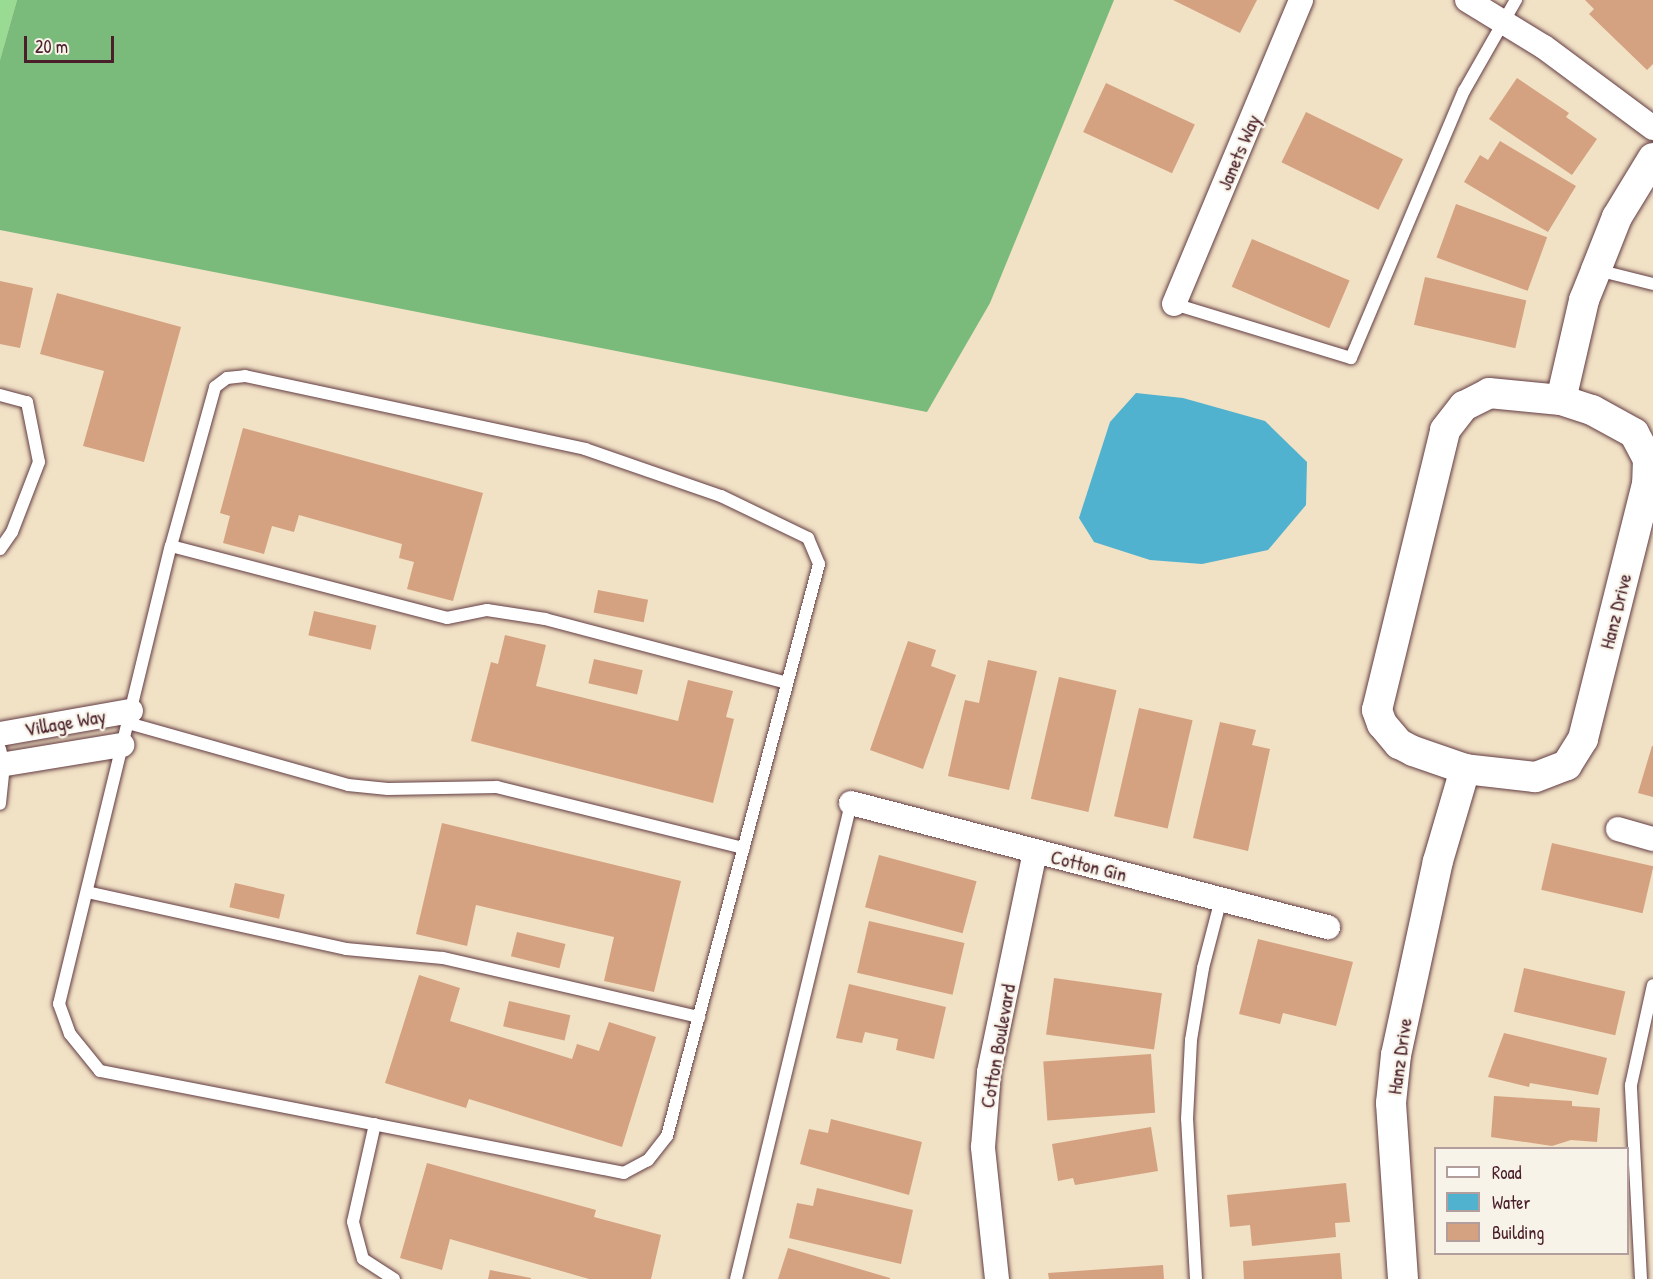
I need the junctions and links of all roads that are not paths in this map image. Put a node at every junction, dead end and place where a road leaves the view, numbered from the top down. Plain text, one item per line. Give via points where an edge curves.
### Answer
1 (1301, 0) edge
2 (1467, 0) edge
3 (1510, 10) edge
4 (1653, 128) edge
5 (1653, 158) edge
6 (1596, 270) junction
7 (1653, 284) edge
8 (1174, 304) joint
9 (0, 395) edge
10 (1560, 400) junction
11 (171, 546) junction
12 (0, 549) edge
13 (787, 683) junction
14 (127, 726) junction
15 (0, 734) edge
16 (1, 759) edge
17 (1465, 769) junction
18 (851, 803) joint
19 (0, 804) edge
20 (1618, 829) dead end
21 (1653, 839) edge
22 (744, 848) junction
23 (1035, 852) junction
24 (87, 892) junction
25 (1221, 898) junction
26 (1328, 927) dead end
27 (1653, 985) edge
28 (699, 1017) junction
29 (375, 1125) junction
30 (394, 1279) edge
31 (736, 1279) edge
32 (997, 1279) edge
33 (1196, 1279) edge
34 (1403, 1279) edge
35 (1641, 1279) edge

1 - 8 street, Janets Way
2 - 3 street
3 - 4 street
3 - 8 lane via 1464,91 1351,358
5 - 6 street via 1617,217
6 - 7 lane
6 - 10 street via 1584,300
9 - 12 lane via 27,402 39,462 12,532
10 - 17 street, Hanz Drive via 1489,393 1464,406 1445,430 1377,710 1382,724 1399,744
10 - 17 street, Hanz Drive via 1592,410 1634,433 1648,459 1647,484 1583,739 1567,765 1547,774 1535,777
11 - 13 lane via 447,618 487,610 545,619
11 - 13 lane via 216,387 227,378 245,376 585,448 722,496 808,538 819,564
11 - 14 lane
13 - 22 lane
14 - 15 street, Village Way
14 - 16 street, Village Way
14 - 22 lane via 348,785 388,789 497,787
14 - 24 lane
16 - 19 lane
17 - 34 street, Hanz Drive via 1438,861 1396,1055 1391,1102
18 - 23 street, Cotton Gin
18 - 31 lane
20 - 21 street
22 - 28 lane
23 - 25 street, Cotton Gin
23 - 32 street, Cotton Boulevard via 989,1072 983,1147
24 - 28 lane via 346,949 443,958
24 - 29 lane via 59,1004 70,1034 100,1071
25 - 26 street, Cotton Gin
25 - 33 lane via 1203,968 1191,1040 1187,1119
27 - 35 lane via 1631,1085
28 - 29 lane via 667,1136 648,1160 624,1173
29 - 30 lane via 353,1222 363,1259

